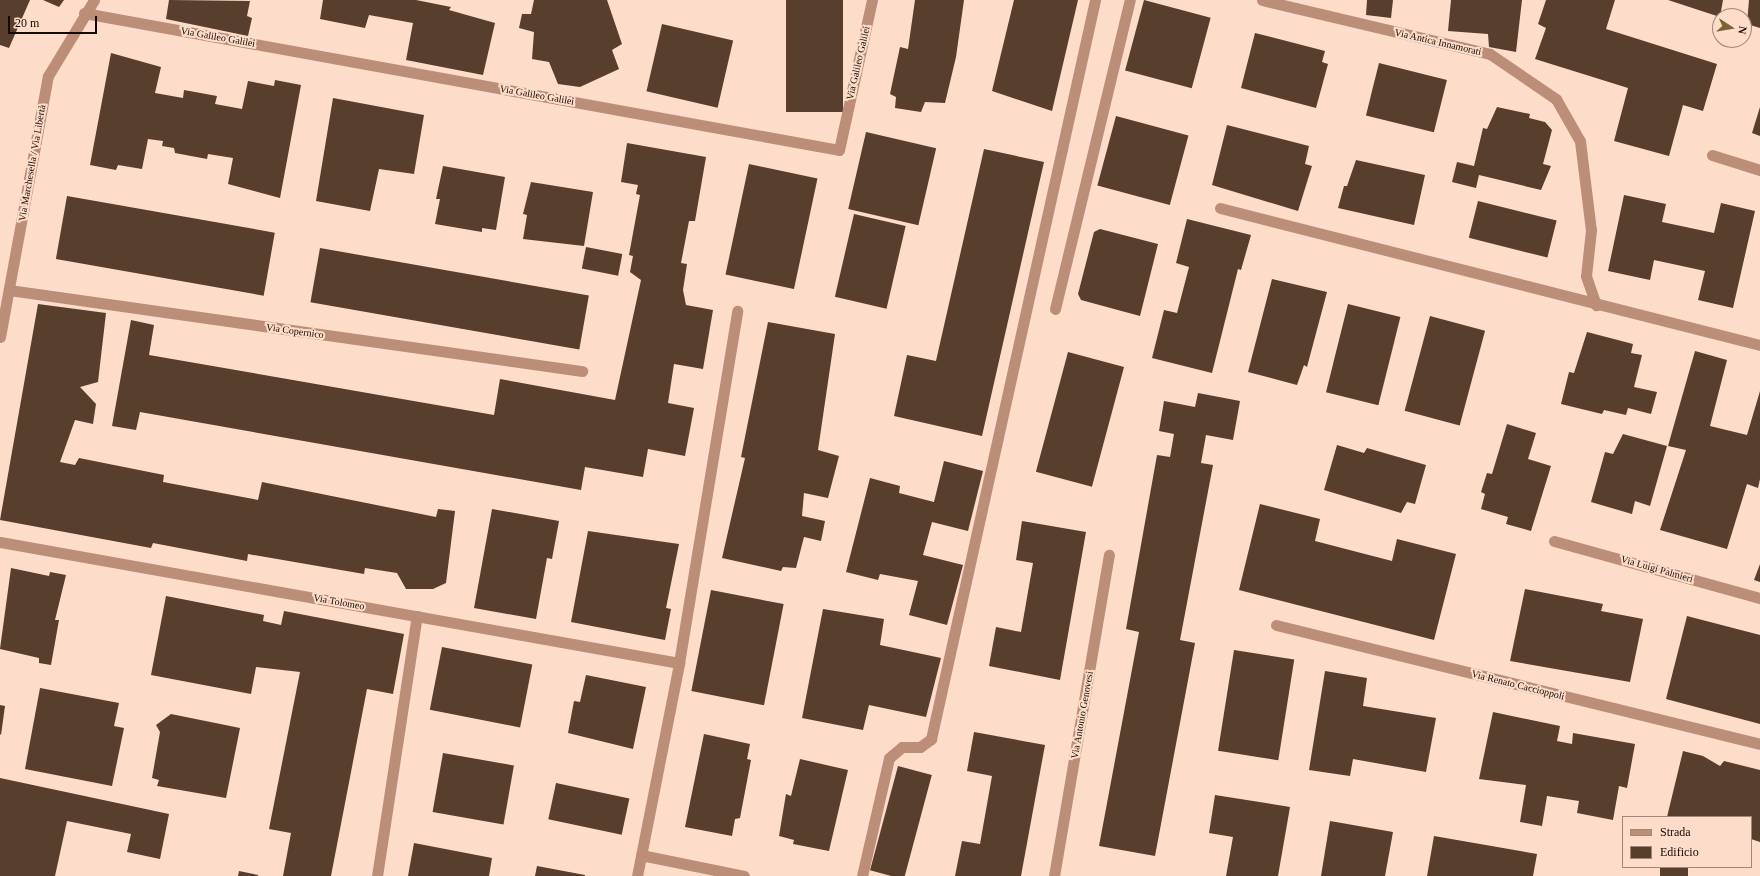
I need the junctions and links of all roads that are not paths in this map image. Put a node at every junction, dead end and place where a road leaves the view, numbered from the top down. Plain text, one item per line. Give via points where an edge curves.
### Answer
1 (94, 0) edge
2 (872, 0) edge
3 (1095, 0) edge
4 (1130, 0) edge
5 (1262, 0) edge
6 (84, 13) junction
7 (1712, 155) dead end
8 (1760, 170) edge
9 (1220, 208) dead end
10 (9, 290) junction
11 (1596, 305) junction
12 (1055, 309) dead end
13 (737, 311) dead end
14 (0, 337) edge
15 (1760, 344) edge
16 (582, 371) dead end
17 (1554, 540) dead end
18 (0, 542) edge
19 (1109, 555) dead end
20 (1760, 598) edge
21 (417, 616) junction
22 (1276, 625) dead end
23 (678, 663) junction
24 (1760, 744) edge
25 (641, 855) junction
26 (377, 876) edge
27 (637, 876) edge
28 (744, 876) edge
29 (862, 876) edge
30 (1054, 876) edge

1 - 6 street, Via Marchesella / Via Libertà
2 - 6 street, Via Galileo Galilei via 839,150
3 - 29 street via 931,739 920,747 902,747 889,758
4 - 12 street
5 - 11 street, Via Antica Innamorati via 1490,54 1556,99 1580,141 1592,230 1586,276
6 - 10 street, Via Marchesella / Via Libertà via 48,76
7 - 8 street
9 - 11 street
10 - 14 street, Via Marchesella / Via Libertà
10 - 16 street, Via Copernico
11 - 15 street
13 - 23 street
17 - 20 street, Via Luigi Palmieri
18 - 21 street, Via Tolomeo
19 - 30 street, Via Antonio Genovesi
21 - 23 street, Via Tolomeo
21 - 26 street
22 - 24 street, Via Renato Caccioppoli
23 - 25 street
25 - 27 street
25 - 28 street

